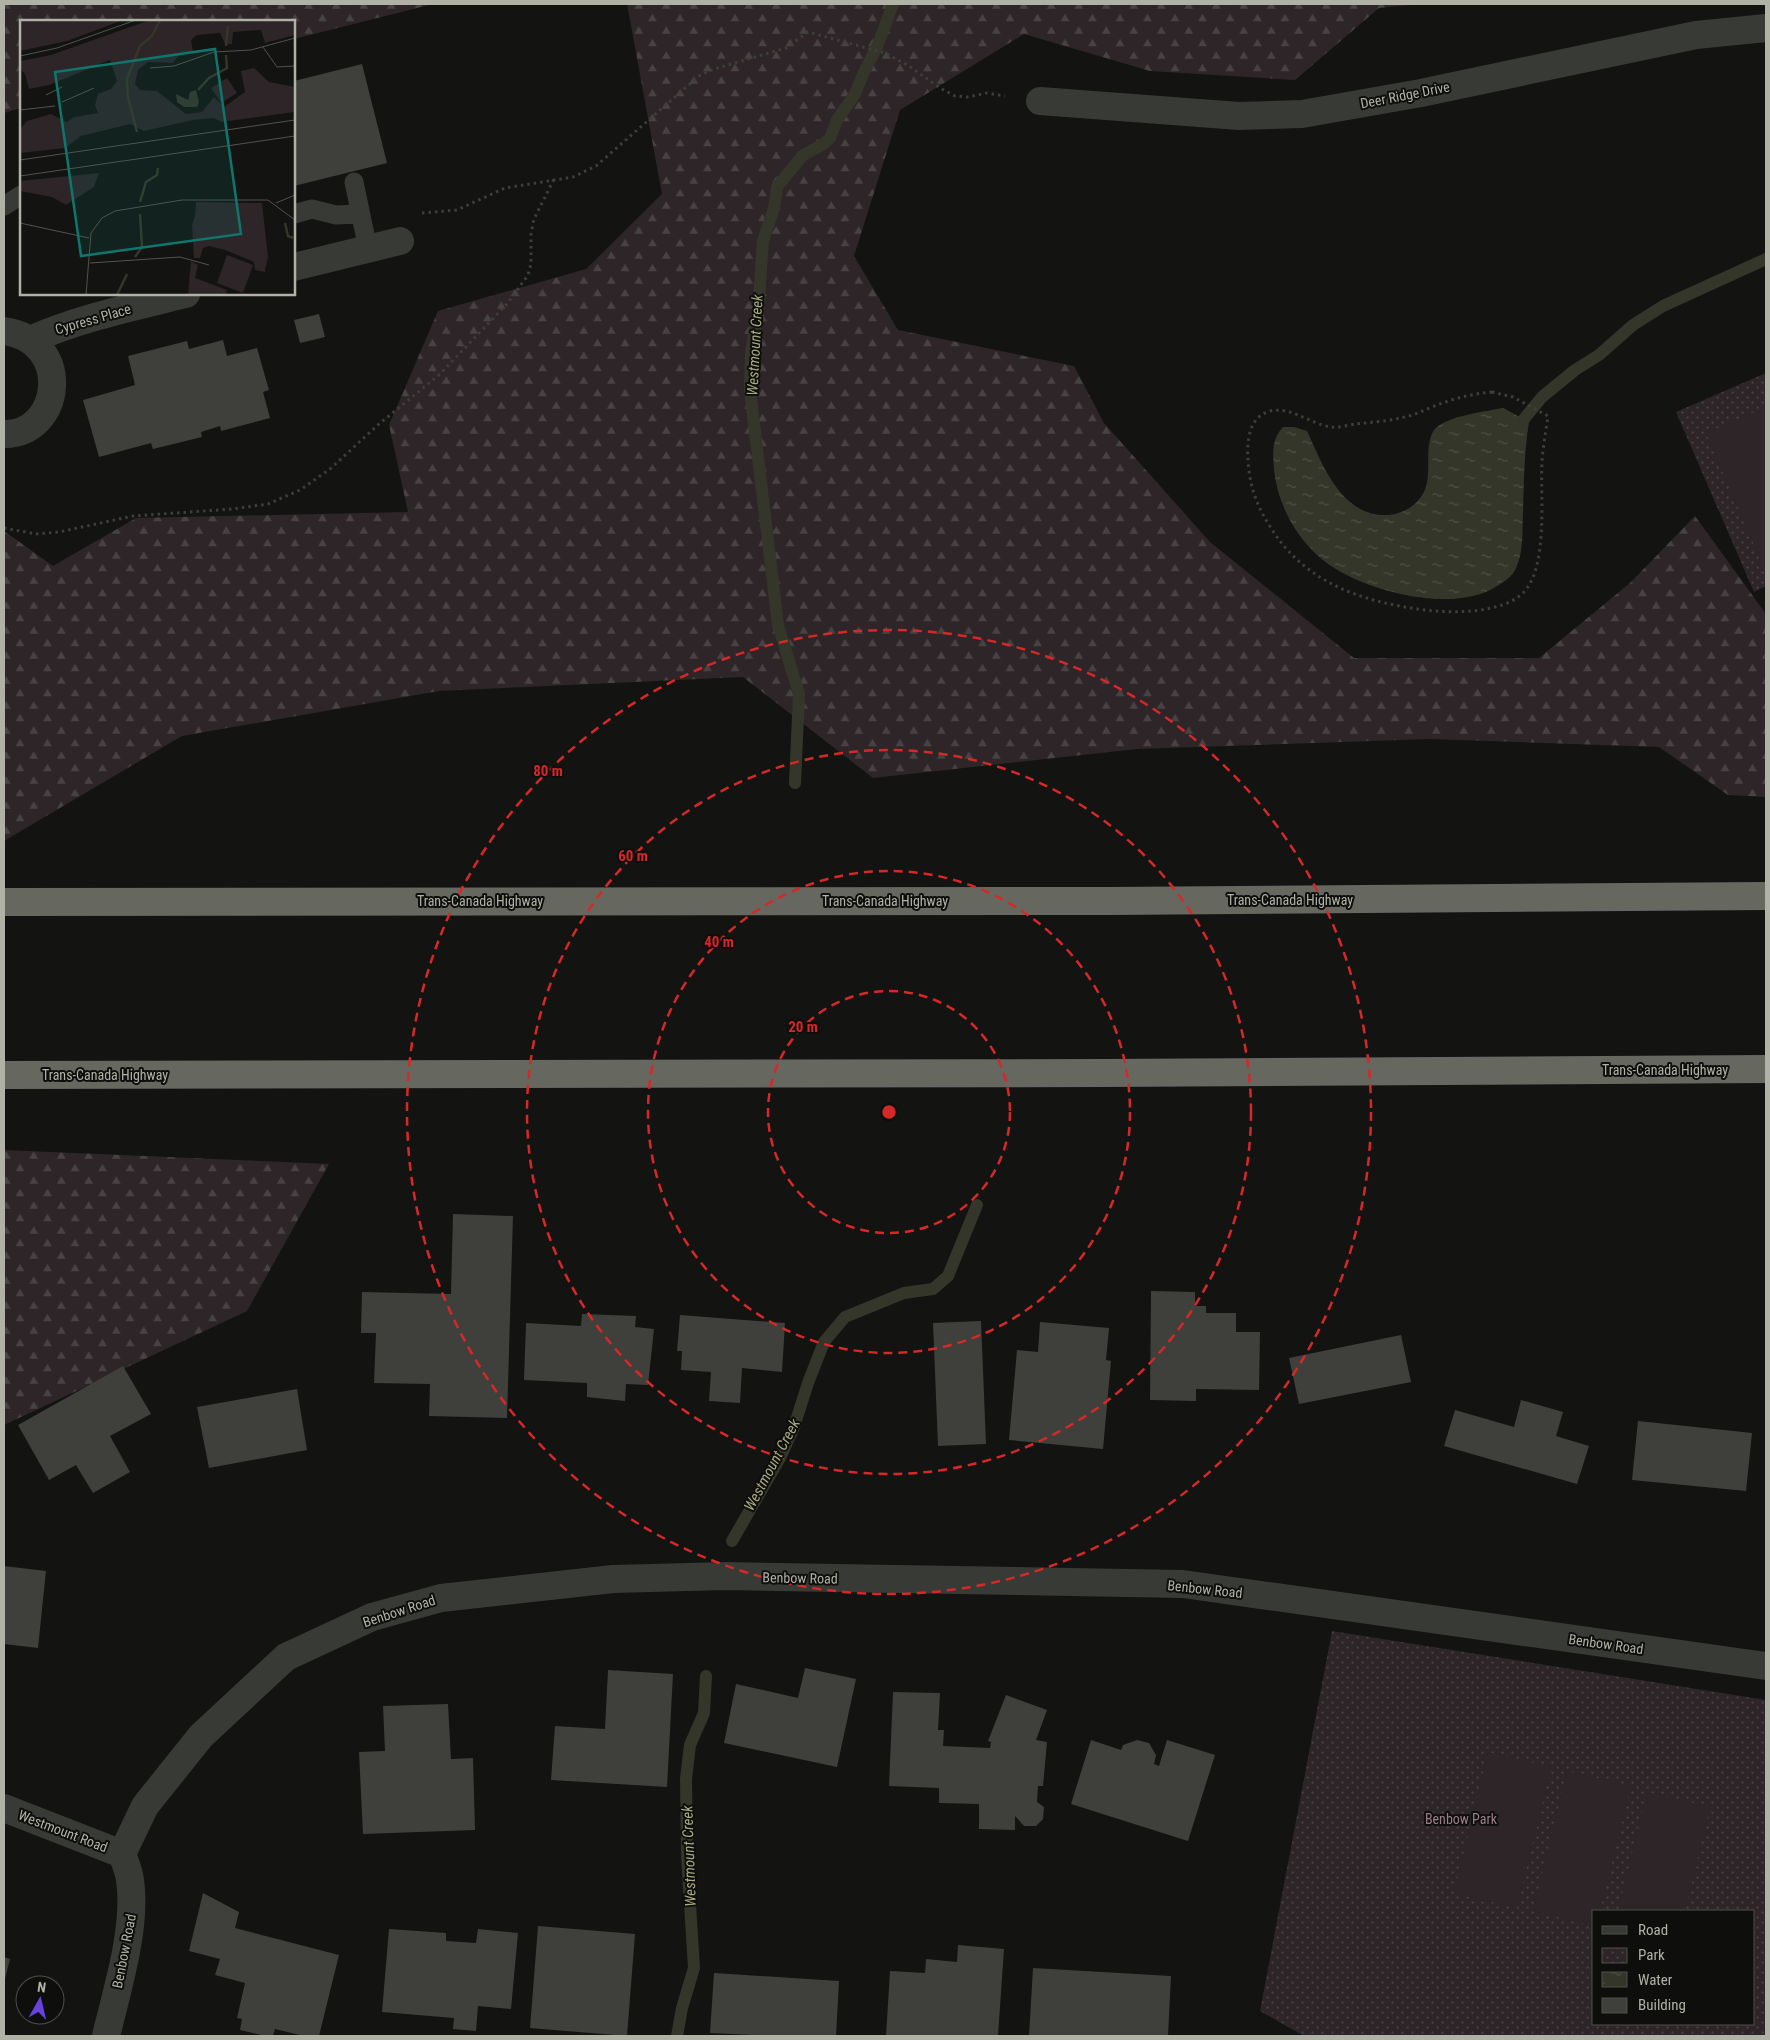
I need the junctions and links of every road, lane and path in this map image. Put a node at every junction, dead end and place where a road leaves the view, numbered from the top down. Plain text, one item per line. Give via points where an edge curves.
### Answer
1 (1766, 28) edge
2 (1040, 101) joint
3 (554, 179) junction
4 (354, 182) dead end
5 (20, 196) edge
6 (4, 206) edge
7 (295, 214) edge
8 (360, 214) junction
9 (400, 241) joint
10 (368, 249) junction
11 (295, 267) edge
12 (182, 295) edge
13 (4, 331) edge
14 (30, 340) junction
15 (1542, 412) joint
16 (4, 434) edge
17 (4, 528) edge
18 (4, 895) edge
19 (1766, 896) edge
20 (73, 901) junction
21 (4, 902) edge
22 (1766, 1069) edge
23 (4, 1075) edge
24 (1766, 1666) edge
25 (4, 1808) edge
26 (122, 1854) junction
27 (106, 2036) edge

1 - 2 street, Deer Ridge Drive via 1696,35 1421,93 1302,114 1239,116
2 - 3 path via 987,93 955,96 885,53 808,32 786,48 699,76 596,166 573,177
3 - 9 path via 505,188 457,210 406,215
3 - 17 path via 534,218 528,275 507,304 440,375 330,469 300,490 268,504 133,516 58,532 36,534
4 - 8 lane
5 - 6 lane
7 - 8 lane via 312,209 336,215
8 - 10 lane
9 - 10 street
10 - 11 street
12 - 14 street, Cypress Place via 88,318
13 - 14 street
14 - 16 street via 49,364 53,379 51,394 46,409 36,421 23,430
15 - 15 path via 1548,416 1542,461 1540,550 1535,572 1522,594 1487,609 1454,613 1399,607 1348,592 1312,574 1282,547 1258,509 1248,471 1247,448 1258,417 1268,412 1294,413 1331,427 1410,416 1461,396 1492,392 1513,397
18 - 20 highway
19 - 20 highway, Trans-Canada Highway via 1120,901
20 - 21 highway, Trans-Canada Highway
22 - 23 highway, Trans-Canada Highway
24 - 26 street, Benbow Road via 1183,1584 726,1576 613,1579 441,1598 372,1617 286,1657 201,1736 145,1806
25 - 26 street, Westmount Road
26 - 27 street, Benbow Road via 130,1879 132,1906 128,1940

